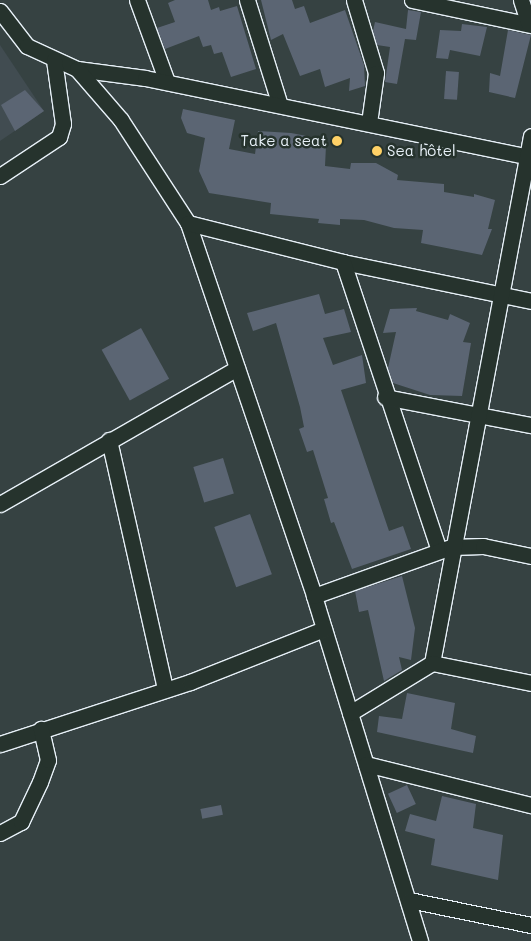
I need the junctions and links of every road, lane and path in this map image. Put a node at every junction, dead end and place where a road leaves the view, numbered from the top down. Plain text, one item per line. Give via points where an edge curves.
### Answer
1 (137, 0) edge
2 (247, 0) edge
3 (354, 0) edge
4 (412, 0) edge
5 (521, 0) edge
6 (0, 11) edge
7 (530, 25) edge
8 (54, 60) junction
9 (77, 69) junction
10 (166, 82) junction
11 (280, 105) junction
12 (369, 124) junction
13 (531, 136) edge
14 (529, 156) edge
15 (0, 176) edge
16 (188, 223) junction
17 (343, 262) junction
18 (499, 296) junction
19 (531, 301) edge
20 (237, 368) junction
21 (385, 397) junction
22 (478, 414) junction
23 (531, 425) edge
24 (109, 440) junction
25 (0, 504) edge
26 (445, 548) junction
27 (531, 556) edge
28 (314, 596) junction
29 (324, 629) junction
30 (432, 663) junction
31 (531, 683) edge
32 (165, 689) junction
33 (350, 713) junction
34 (41, 729) junction
35 (0, 744) edge
36 (366, 764) junction
37 (531, 805) edge
38 (0, 833) edge
39 (409, 900) junction
40 (531, 925) edge
41 (420, 941) edge

1 - 10 street
2 - 11 street
3 - 12 street via 376,73
4 - 7 street
5 - 7 street
6 - 8 street via 27,46
8 - 9 street
8 - 15 street via 63,124 59,137
9 - 10 street
9 - 16 street via 121,120
10 - 11 street
11 - 12 street
12 - 14 street
13 - 14 street
14 - 18 street
16 - 17 street
16 - 20 street
17 - 18 street
17 - 21 street
18 - 19 street
18 - 22 street
20 - 24 street
20 - 28 street
21 - 22 street
21 - 26 street
22 - 23 street
22 - 26 street
24 - 25 street
24 - 32 street
26 - 27 street via 483,546
26 - 28 street
26 - 30 street
28 - 29 street
29 - 32 street
29 - 33 street
30 - 31 street
30 - 33 street
32 - 34 street
33 - 36 street
34 - 35 street
34 - 38 street via 48,760 40,782 21,822
36 - 37 street
36 - 39 street
39 - 40 street
39 - 41 street

